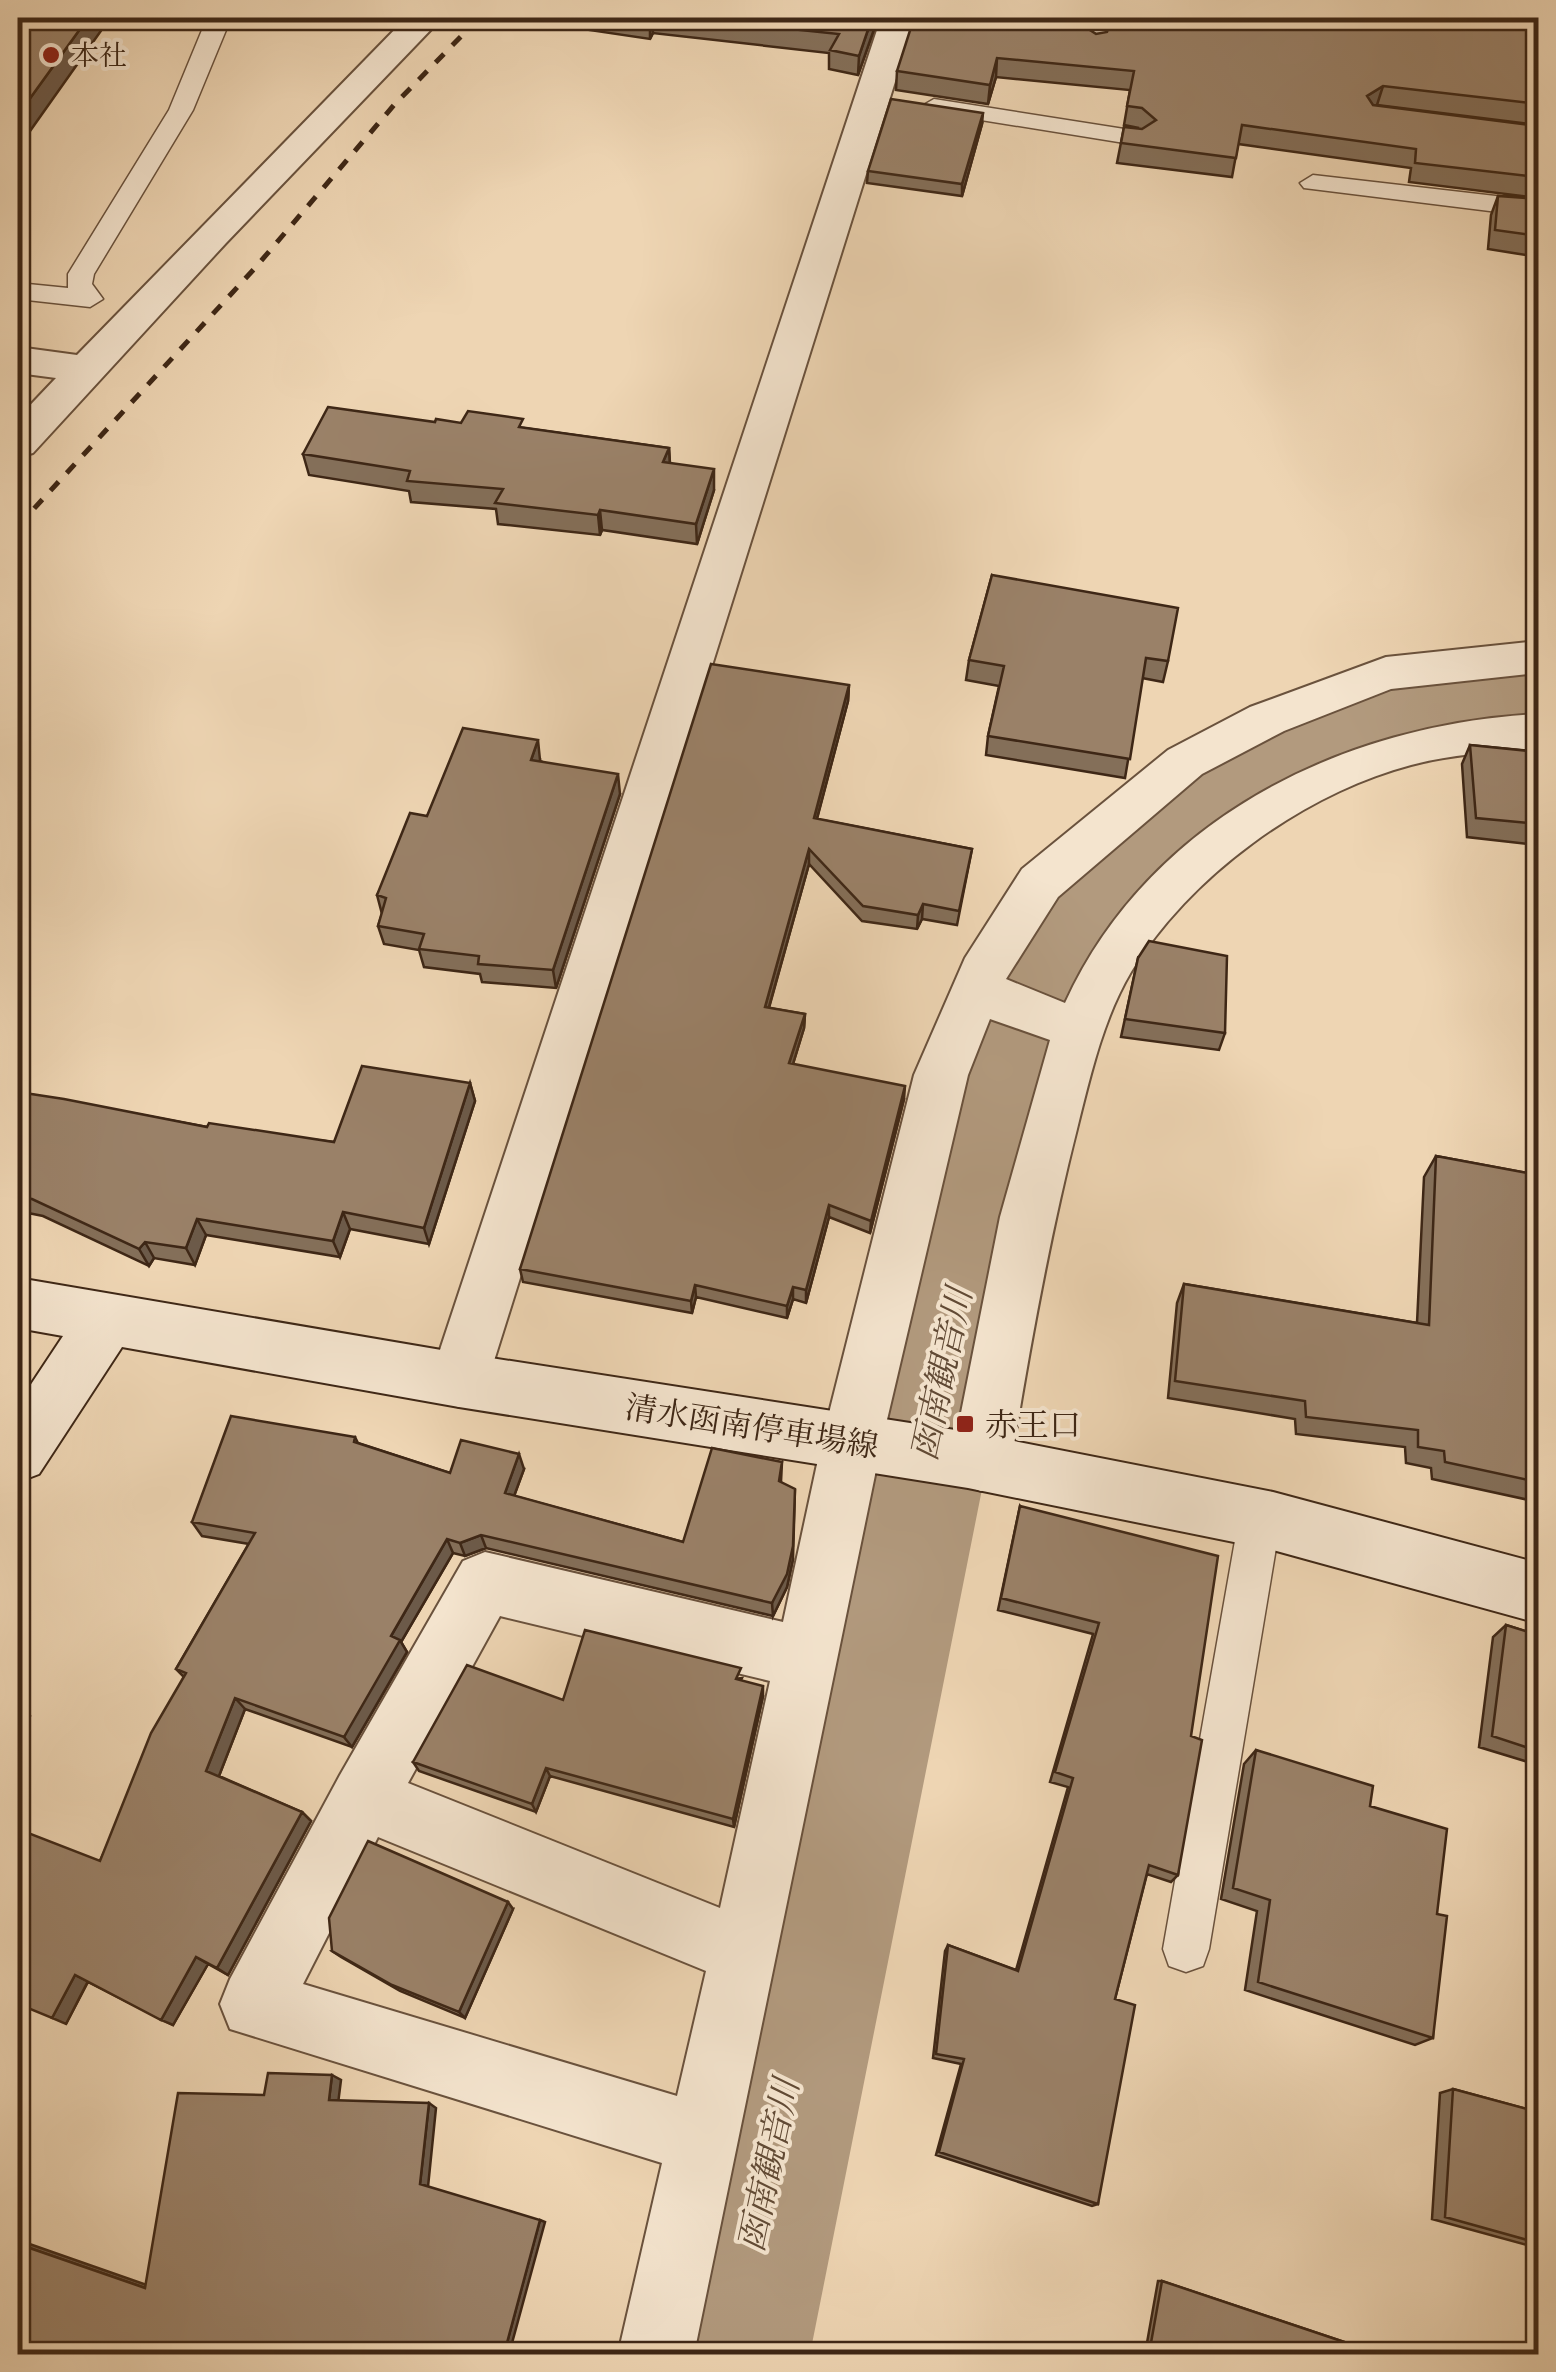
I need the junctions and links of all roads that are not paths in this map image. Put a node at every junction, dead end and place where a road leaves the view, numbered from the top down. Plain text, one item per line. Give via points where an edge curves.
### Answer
1 (219, 18) edge
2 (425, 18) edge
3 (898, 18) edge
4 (1101, 18) edge
5 (1096, 43) edge
6 (891, 100) junction
7 (1137, 138) edge
8 (1314, 183) dead end
9 (1538, 210) edge
10 (18, 290) edge
11 (90, 299) junction
12 (145, 310) junction
13 (18, 360) edge
14 (87, 370) junction
15 (18, 443) edge
16 (1538, 657) edge
17 (1538, 731) edge
18 (989, 996) junction
19 (1068, 1025) junction
20 (18, 1303) edge
21 (107, 1320) junction
22 (459, 1380) junction
23 (866, 1443) junction
24 (18, 1454) edge
25 (974, 1462) junction
26 (1260, 1518) junction
27 (1538, 1593) edge
28 (808, 1659) junction
29 (363, 1798) junction
30 (1186, 1949) dead end
31 (746, 1952) junction
32 (704, 2140) junction
33 (656, 2354) edge

1 - 11 lane via 181,110 81,274
2 - 12 street
3 - 6 street
4 - 5 lane
6 - 7 lane
6 - 22 street
8 - 9 lane
10 - 11 lane
11 - 12 lane
12 - 14 street
13 - 14 street
14 - 15 street
16 - 18 street via 1386,673 1268,719 1184,762 1040,883 983,972
17 - 19 street via 1409,748 1290,796 1200,862 1155,906
18 - 19 street
18 - 23 street via 942,1075
19 - 25 street
20 - 21 street, 清水函南停車場線
21 - 22 street, 清水函南停車場線
21 - 24 street
22 - 23 street, 清水函南停車場線
23 - 25 street, 清水函南停車場線
23 - 28 street
25 - 26 street, 清水函南停車場線
26 - 27 street, 清水函南停車場線
26 - 30 lane
28 - 29 street via 485,1582
28 - 31 street
29 - 31 street
29 - 32 street via 255,2004
31 - 32 street
32 - 33 street

